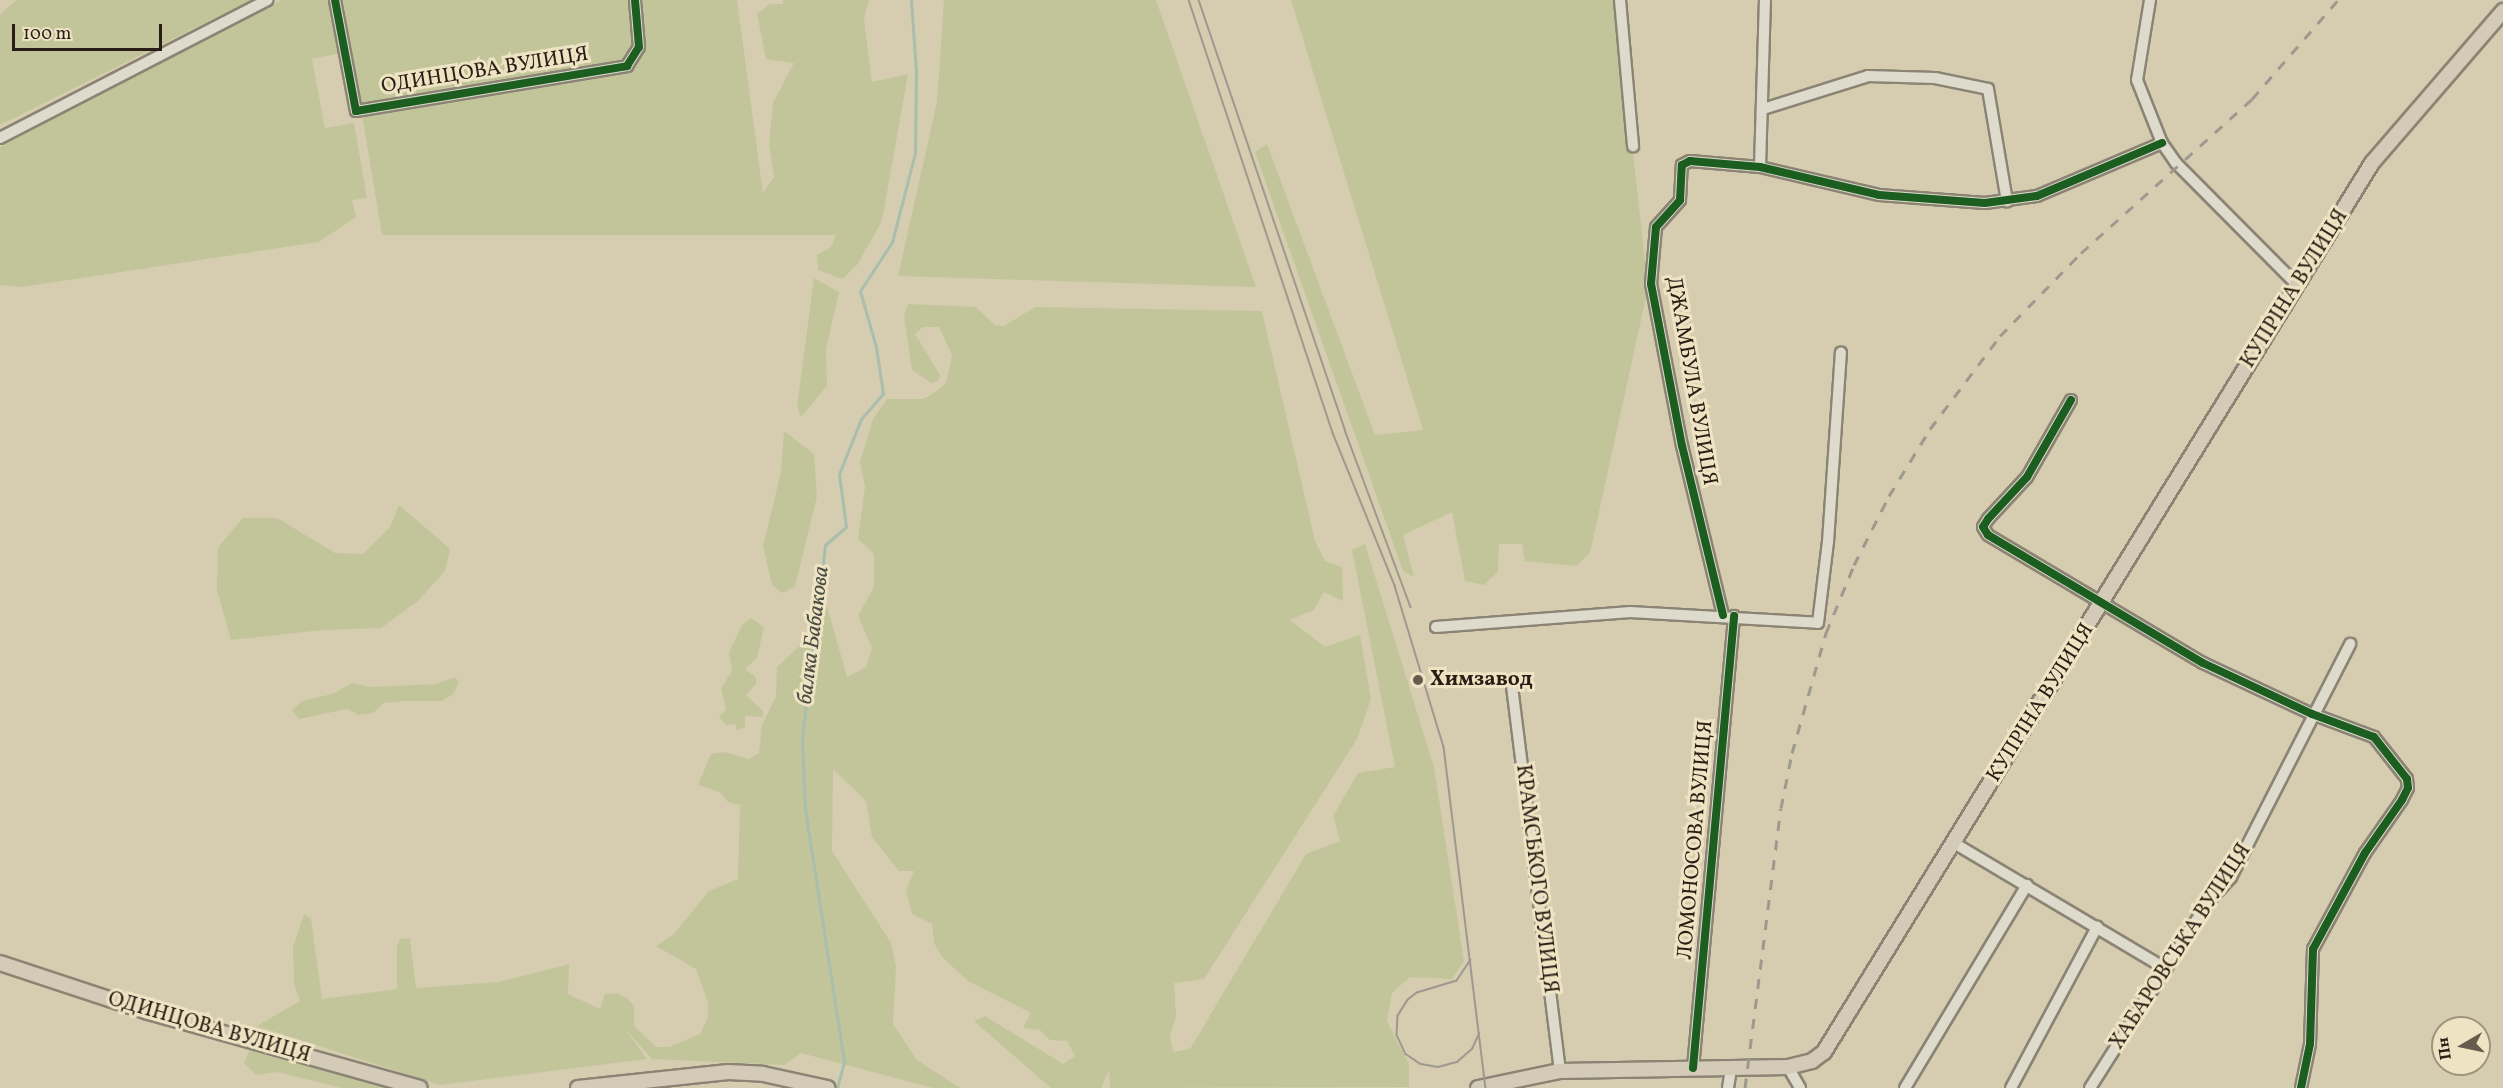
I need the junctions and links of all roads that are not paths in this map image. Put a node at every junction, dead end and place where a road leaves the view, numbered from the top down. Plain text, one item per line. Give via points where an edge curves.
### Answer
1 (267, 0) edge
2 (335, 0) edge
3 (635, 0) edge
4 (1620, 0) edge
5 (1765, 0) edge
6 (2150, 0) edge
7 (2503, 11) edge
8 (1763, 109) junction
9 (0, 138) edge
10 (2162, 143) junction
11 (1633, 146) dead end
12 (1760, 166) junction
13 (2007, 201) junction
14 (2297, 285) junction
15 (1841, 352) dead end
16 (2071, 400) dead end
17 (2104, 601) junction
18 (1729, 616) junction
19 (1436, 627) dead end
20 (2350, 644) dead end
21 (1512, 686) dead end
22 (2312, 714) junction
23 (1954, 843) junction
24 (2027, 885) junction
25 (2097, 927) junction
26 (0, 963) edge
27 (2166, 969) junction
28 (1788, 1067) junction
29 (1693, 1068) junction
30 (1731, 1068) junction
31 (1560, 1071) junction
32 (420, 1088) edge
33 (579, 1088) edge
34 (827, 1088) edge
35 (1478, 1088) edge
36 (1728, 1088) edge
37 (1800, 1088) edge
38 (1905, 1088) edge
39 (2011, 1088) edge
40 (2090, 1088) edge
41 (2301, 1088) edge

1 - 9 street
2 - 3 street, ОДИНЦОВА ВУЛИЦЯ via 356,111 627,66 639,47
4 - 11 street
5 - 8 street
6 - 10 street via 2136,80
7 - 14 main road, КУПРІНА ВУЛИЦЯ via 2372,163
8 - 12 street
8 - 13 street via 1868,76 1935,78 1988,89
10 - 13 street via 2037,196
10 - 14 street via 2176,163
12 - 13 street via 1879,195
12 - 18 street, ДЖАМБУЛА ВУЛИЦЯ via 1690,161 1682,165 1680,200 1656,227 1651,284 1682,446
14 - 17 main road, КУПРІНА ВУЛИЦЯ
15 - 18 street via 1828,542 1818,623
16 - 17 street via 2027,477 1983,527 1988,535 2046,571
17 - 22 street via 2203,663
17 - 23 main road, КУПРІНА ВУЛИЦЯ
18 - 19 street via 1630,612
18 - 29 street, ЛОМОНОСОВА ВУЛИЦЯ
20 - 22 street, ХАБАРОВСЬКА ВУЛИЦЯ
21 - 31 street, КРАМСЬКОГО ВУЛИЦЯ
22 - 27 street, ХАБАРОВСЬКА ВУЛИЦЯ via 2231,877 2208,902
22 - 41 street via 2374,737 2406,779 2408,788 2365,853 2313,949 2310,1044
23 - 24 street
23 - 28 main road, КУПРІНА ВУЛИЦЯ via 1831,1044 1812,1060
24 - 25 street
24 - 38 street
25 - 27 street
25 - 39 street
26 - 32 main road, ОДИНЦОВА ВУЛИЦЯ via 148,1012
27 - 40 street, ХАБАРОВСЬКА ВУЛИЦЯ
28 - 30 main road, КУПРІНА ВУЛИЦЯ
28 - 37 street
29 - 30 main road, КУПРІНА ВУЛИЦЯ
29 - 31 main road, КУПРІНА ВУЛИЦЯ
30 - 36 street
31 - 35 main road, КУПРІНА ВУЛИЦЯ
33 - 34 main road via 728,1072 763,1074

